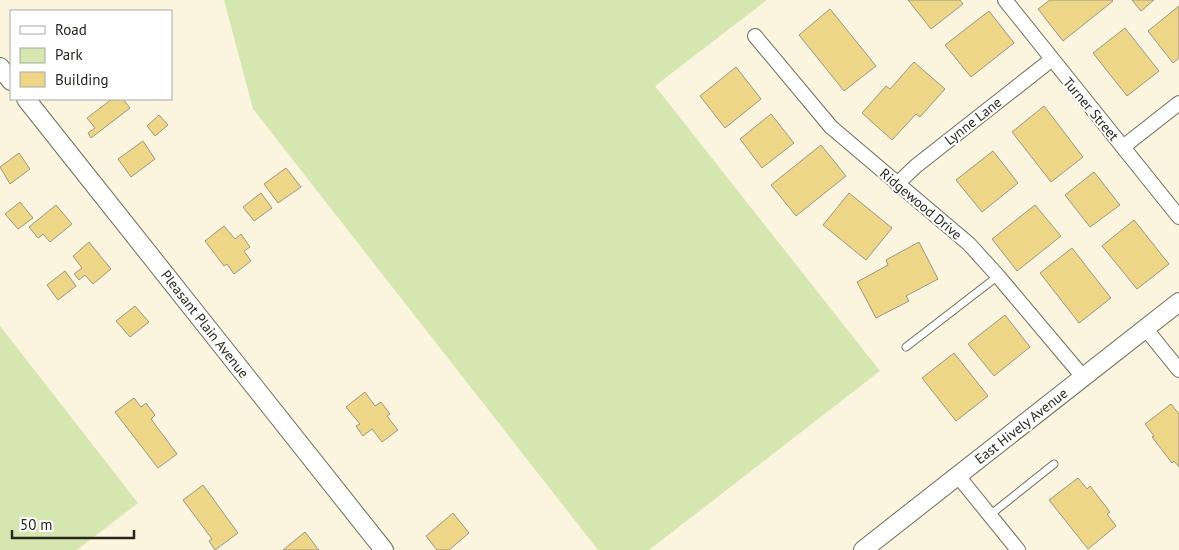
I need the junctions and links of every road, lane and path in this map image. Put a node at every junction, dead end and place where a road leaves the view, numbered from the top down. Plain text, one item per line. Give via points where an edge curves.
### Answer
1 (1005, 0) edge
2 (755, 36) dead end
3 (1051, 60) junction
4 (0, 66) edge
5 (10, 80) edge
6 (27, 100) edge
7 (1179, 103) edge
8 (1123, 147) junction
9 (897, 184) junction
10 (1179, 217) edge
11 (998, 276) junction
12 (1179, 302) edge
13 (1145, 328) junction
14 (906, 347) dead end
15 (1179, 370) edge
16 (1082, 377) junction
17 (1054, 464) dead end
18 (958, 476) junction
19 (990, 515) junction
20 (384, 550) edge
21 (864, 550) edge
22 (1018, 550) edge

1 - 3 street, Turner Street
2 - 9 street, Ridgewood Drive via 830,126
3 - 8 street, Turner Street
3 - 9 street, Lynne Lane
4 - 5 street
6 - 20 street, Pleasant Plain Avenue
7 - 8 street
8 - 10 street, Turner Street
9 - 11 street, Ridgewood Drive via 969,244
11 - 14 lane
11 - 16 street, Ridgewood Drive
12 - 13 street, East Hively Avenue
13 - 15 street
13 - 16 street, East Hively Avenue
16 - 18 street, East Hively Avenue
17 - 19 lane
18 - 19 street
18 - 21 street, East Hively Avenue
19 - 22 street

